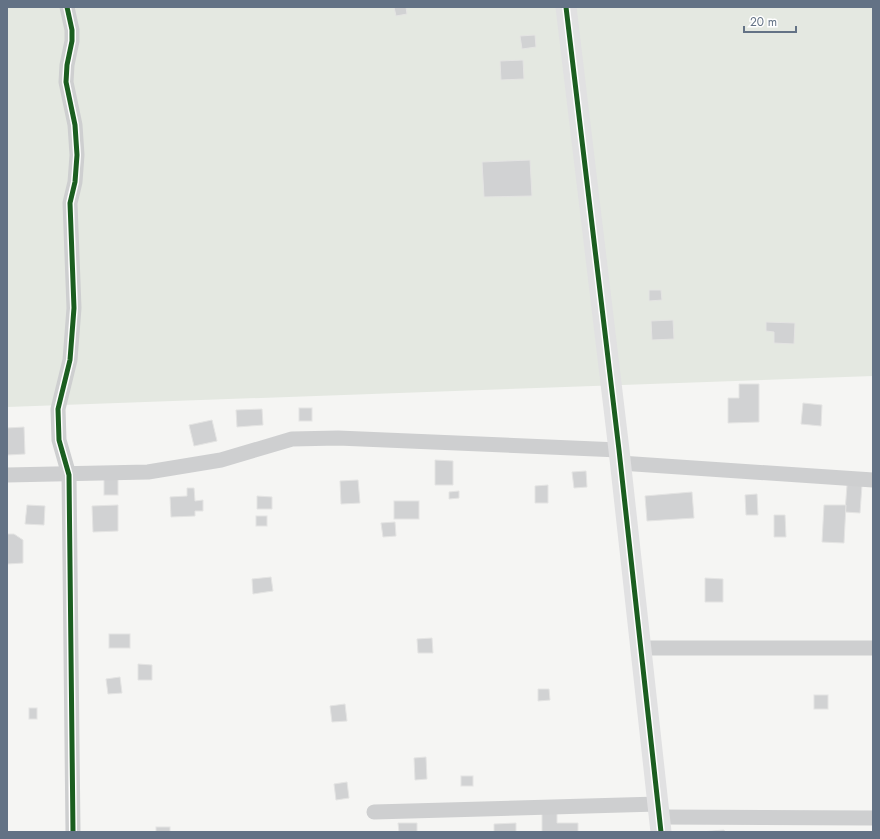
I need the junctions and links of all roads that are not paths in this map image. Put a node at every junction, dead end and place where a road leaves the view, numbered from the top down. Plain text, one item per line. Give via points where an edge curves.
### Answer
1 (67, 7) edge
2 (566, 7) edge
3 (620, 456) junction
4 (7, 475) edge
5 (69, 475) junction
6 (873, 480) edge
7 (640, 648) junction
8 (873, 648) edge
9 (374, 812) dead end
10 (659, 818) edge
11 (873, 818) edge
12 (73, 832) edge

1 - 5 street via 72,41 66,65 66,82 75,125 77,155 70,202 74,308 70,360 58,409 59,440
2 - 3 street
3 - 5 street via 338,438 292,439 221,460 148,472
3 - 6 street
3 - 7 street
4 - 5 street
5 - 12 street
7 - 8 street
7 - 10 street
9 - 10 street
10 - 11 street

